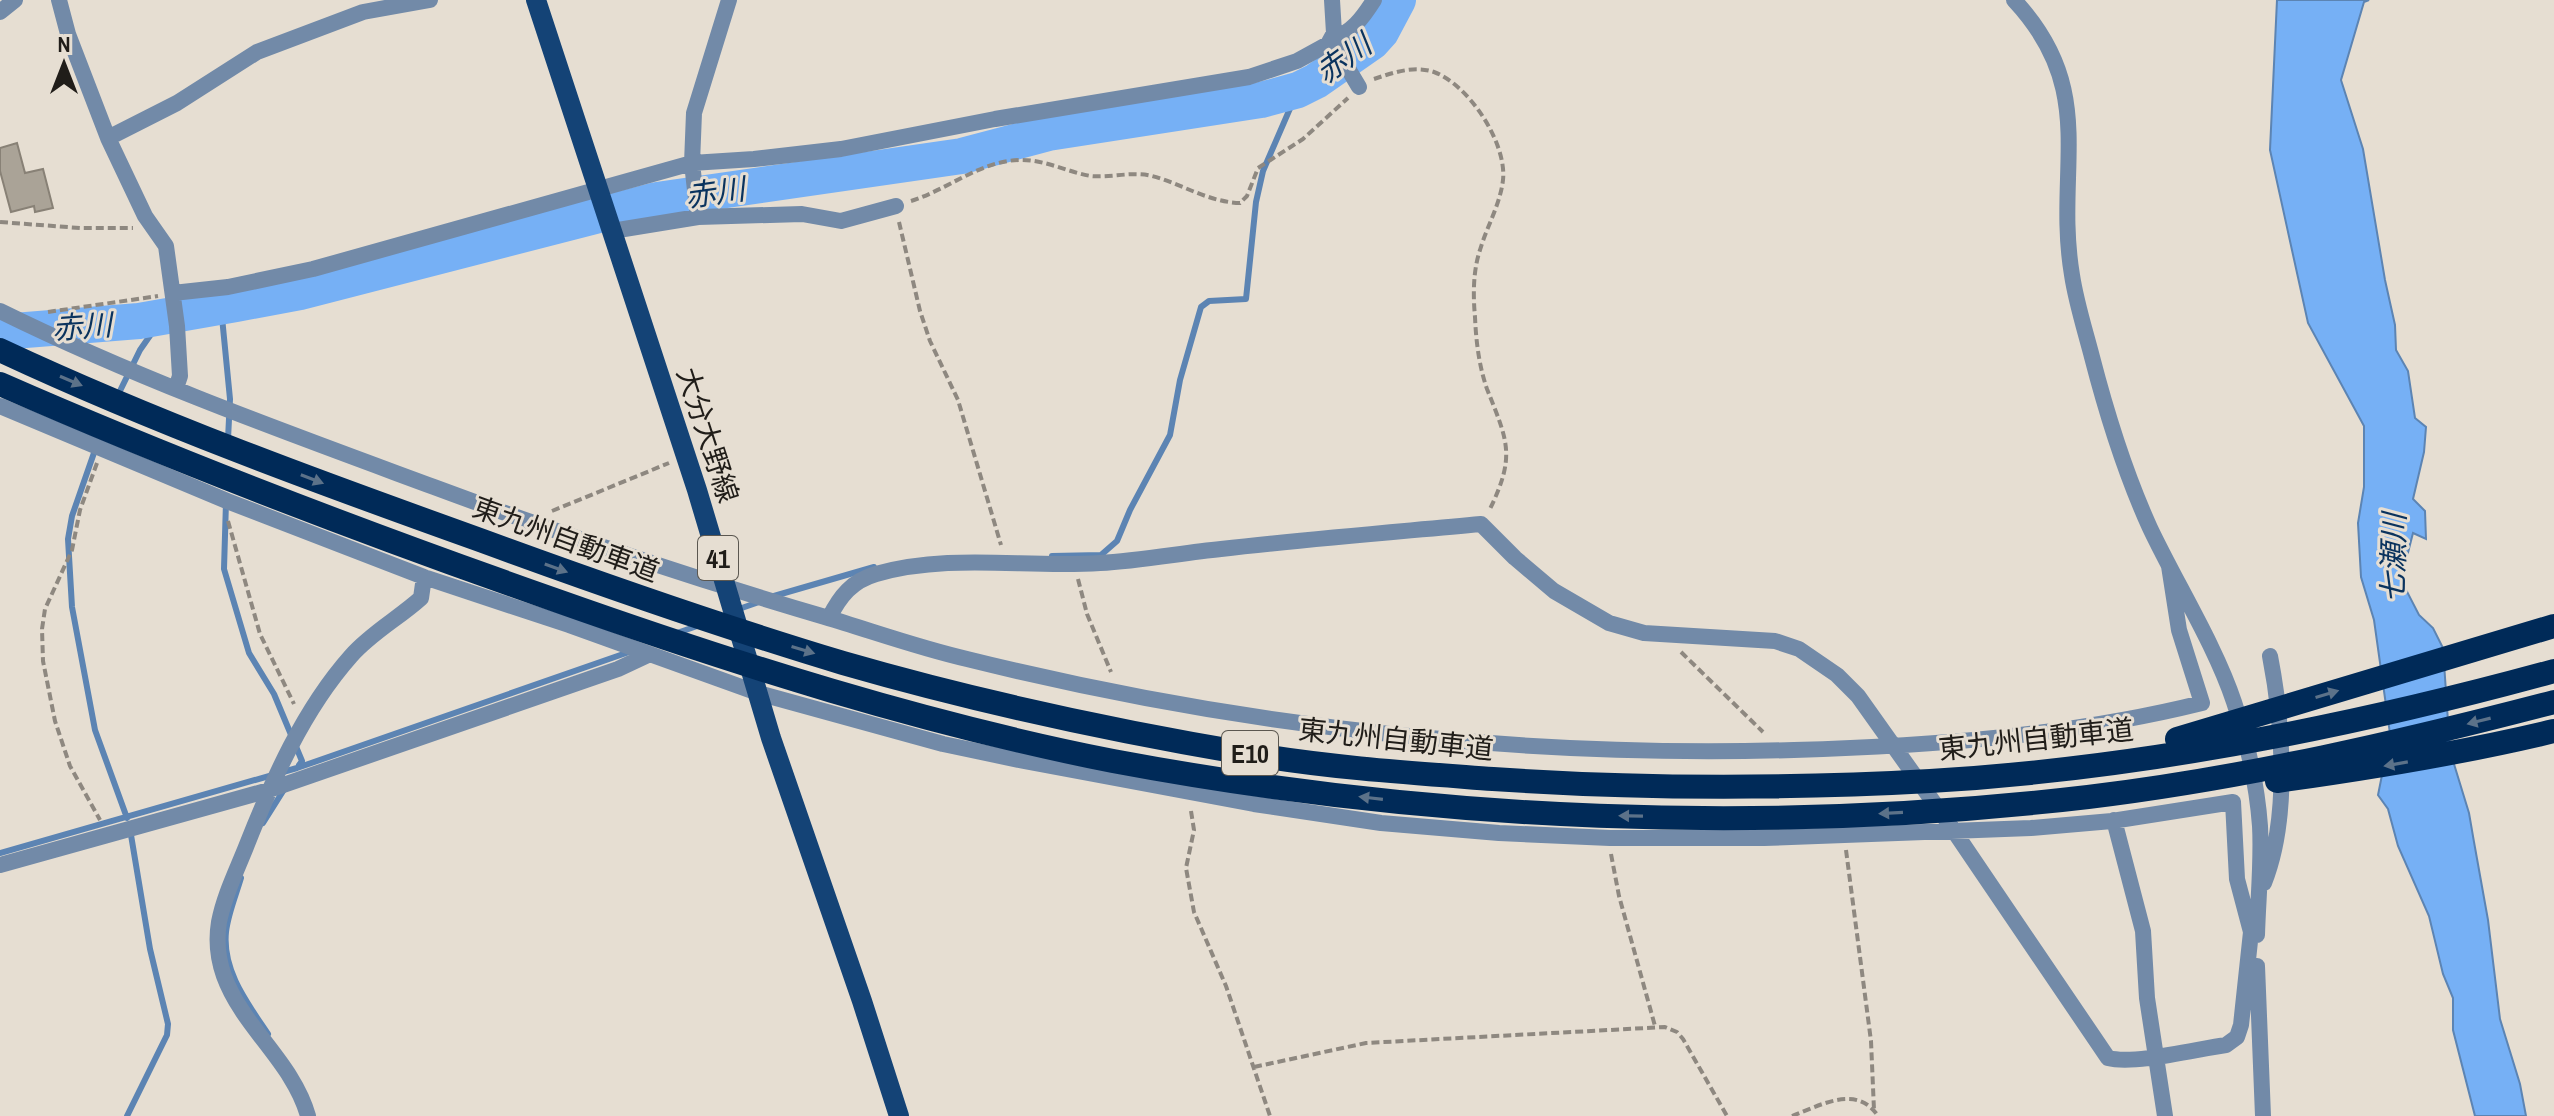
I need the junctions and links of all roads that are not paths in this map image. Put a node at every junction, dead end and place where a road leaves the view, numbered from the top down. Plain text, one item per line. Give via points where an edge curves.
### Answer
1 (15, 0) edge
2 (59, 0) edge
3 (430, 0) edge
4 (536, 0) edge
5 (729, 0) edge
6 (1332, 0) edge
7 (1374, 0) edge
8 (2014, 0) edge
9 (0, 12) edge
10 (1331, 40) junction
11 (1359, 87) road end
12 (108, 138) junction
13 (692, 163) junction
14 (598, 190) junction
15 (896, 206) road end
16 (698, 217) junction
17 (612, 231) junction
18 (173, 293) junction
19 (7, 315) edge
20 (0, 350) edge
21 (0, 384) edge
22 (176, 388) junction
23 (0, 406) edge
24 (2169, 566) junction
25 (424, 577) junction
26 (727, 588) junction
27 (829, 618) junction
28 (2554, 626) edge
29 (650, 654) junction
30 (2270, 656) dead end
31 (2554, 671) edge
32 (758, 693) junction
33 (2554, 702) edge
34 (2554, 731) edge
35 (1893, 746) junction
36 (2091, 765) junction
37 (269, 790) junction
38 (1937, 811) junction
39 (2114, 820) junction
40 (1954, 831) junction
41 (0, 865) edge
42 (2259, 894) junction
43 (2254, 932) junction
44 (2156, 1056) junction
45 (308, 1116) edge
46 (899, 1116) edge
47 (2165, 1116) edge
48 (2263, 1116) edge

1 - 9 street
2 - 12 street
3 - 12 street via 363,12 257,52 177,103
4 - 14 main road, 大分大野線 / 41
5 - 13 street via 696,99
6 - 10 street
7 - 10 street via 1356,26
8 - 24 street via 2035,22 2061,78 2069,108 2067,230 2072,274 2114,435
10 - 11 street
10 - 13 street via 1311,55 1249,77 841,149
12 - 18 street via 166,246
13 - 14 street
13 - 16 street
14 - 17 main road, 大分大野線 / 41
14 - 18 street via 313,269
15 - 16 street via 841,221 802,214
16 - 17 street
17 - 26 main road, 大分大野線 / 41
18 - 22 street via 180,367
19 - 22 street
20 -> 36 highway, 東九州自動車道 / E10 via 269,462 592,581 846,664 1126,730 1262,756 1569,784 1842,785
38 -> 21 highway, E10 via 1701,817 1568,814 1292,789 1113,760 926,717 616,621 303,509
22 - 26 street via 525,521
23 - 25 street
24 - 35 street via 2179,630 2202,703 2000,738
24 - 42 street via 2234,701 2258,812
25 - 29 street
25 - 37 street via 421,598 337,673
26 - 27 street
26 - 32 main road, 大分大野線 / 41
27 - 35 street via 1042,677 1264,719 1378,733 1610,750
27 - 35 street via 860,580 916,566 1103,563 1481,524 1579,608 1623,629 1760,638 1799,649 1850,686
36 -> 28 highway
29 - 32 street
29 - 37 street
30 - 42 street via 2281,777 2273,861
31 - 36 highway, 東九州自動車道 / E10 via 2342,721
32 - 40 street via 943,744 1381,823 1610,838
32 - 46 main road, 大分大野線 / 41
33 -> 38 highway, E10 via 2264,769 2095,796
34 -> 38 highway via 2374,768 2130,802
35 - 40 street
37 - 41 street
37 - 45 street via 222,907 218,951 236,1002 297,1087
39 - 40 street
39 - 43 street via 2233,802 2237,879
39 - 44 street via 2138,901
40 - 44 street via 2104,1055 2117,1060
42 - 43 street
43 - 44 street via 2237,1037 2226,1045
43 - 48 street
44 - 47 street

